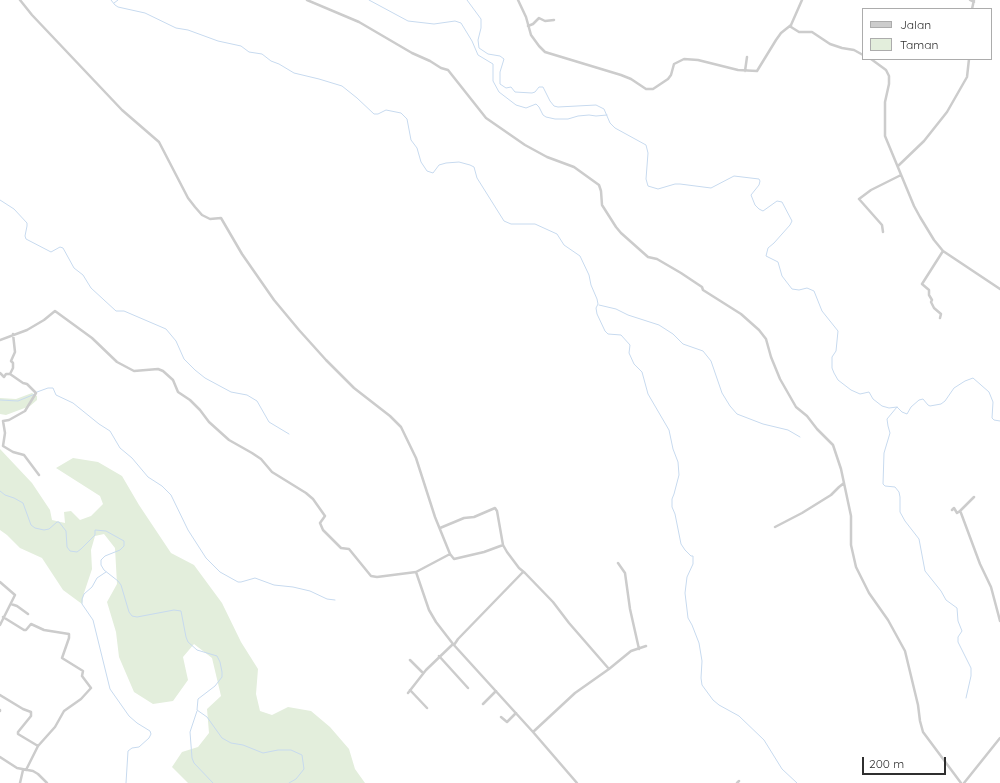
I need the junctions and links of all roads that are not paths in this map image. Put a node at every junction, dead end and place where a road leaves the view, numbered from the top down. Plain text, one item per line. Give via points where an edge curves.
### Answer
1 (20, 0) edge
2 (307, 0) edge
3 (518, 0) edge
4 (802, 0) edge
5 (970, 0) edge
6 (974, 1) edge
7 (554, 20) dead end
8 (791, 25) junction
9 (528, 26) junction
10 (862, 54) edge
11 (747, 57) dead end
12 (872, 60) edge
13 (969, 60) edge
14 (745, 71) junction
15 (898, 166) junction
16 (901, 174) junction
17 (883, 232) dead end
18 (943, 251) junction
19 (1000, 289) edge
20 (940, 318) dead end
21 (13, 334) junction
22 (0, 340) edge
23 (0, 373) edge
24 (10, 374) junction
25 (39, 475) dead end
26 (844, 483) junction
27 (974, 497) dead end
28 (952, 510) dead end
29 (960, 511) junction
30 (775, 527) dead end
31 (440, 528) junction
32 (503, 545) junction
33 (450, 554) junction
34 (618, 563) dead end
35 (416, 572) junction
36 (523, 572) junction
37 (0, 582) edge
38 (11, 604) junction
39 (28, 614) dead end
40 (3, 617) junction
41 (1000, 621) edge
42 (0, 625) edge
43 (453, 644) junction
44 (646, 646) dead end
45 (639, 649) junction
46 (439, 656) junction
47 (410, 660) dead end
48 (609, 669) junction
49 (423, 673) junction
50 (468, 688) dead end
51 (496, 690) junction
52 (0, 695) edge
53 (484, 704) dead end
54 (427, 708) dead end
55 (516, 713) junction
56 (501, 717) dead end
57 (533, 732) junction
58 (1000, 738) edge
59 (38, 746) junction
60 (0, 757) edge
61 (24, 770) junction
62 (20, 783) edge
63 (47, 783) edge
64 (576, 783) edge
65 (962, 783) edge

1 - 31 street via 122,110 159,142 188,198 202,215 210,219 221,218 274,300 299,330 354,388 401,427 416,458
2 - 26 street via 359,22 412,53 448,70 486,118 525,145 574,168 599,185 602,205 621,233 648,257 657,259 681,273 741,314 759,330 766,339 770,357 796,407 833,445
3 - 9 street
4 - 8 street
5 - 6 street
7 - 9 street via 545,21 539,18
8 - 10 street via 799,32 812,32 830,44
8 - 14 street via 781,33 759,69 756,72
9 - 14 street via 535,42 546,52 621,75 646,89 656,87 668,79 674,64 682,59 698,60
11 - 14 street
12 - 15 street via 890,76 885,102 885,136
13 - 15 street via 967,77 947,112 924,141
15 - 16 street
16 - 17 street via 859,199 882,225
16 - 18 street via 920,217
18 - 19 street
18 - 20 street via 922,284 929,290 931,302 941,314
21 - 22 street
21 - 24 street via 15,352
21 - 35 street via 32,328 55,311 92,338 117,362 134,371 163,371 172,380 178,392 190,400 229,440 261,459 272,472 313,499 325,516 320,523 323,530 341,548 349,549 371,576
23 - 24 street via 4,376
24 - 25 street via 36,393 25,411 3,422 3,446 24,455
26 - 30 street via 802,513
26 - 65 street via 851,516 851,545 856,567 871,597 905,650 923,732
27 - 29 street
28 - 29 street via 954,508 957,513
29 - 41 street via 991,587
31 - 32 street via 495,508
31 - 33 street
32 - 33 street via 454,559
32 - 36 street
33 - 35 street
34 - 45 street via 625,573
35 - 43 street via 429,610
36 - 43 street
36 - 48 street via 553,602
37 - 38 street via 14,594
38 - 39 street
38 - 40 street
40 - 42 street
40 - 59 street via 24,630 31,624 44,630 69,634 70,638 62,658 83,671 82,676 91,688 66,709
43 - 46 street
43 - 51 street
44 - 45 street
45 - 48 street via 631,651
46 - 49 street
46 - 50 street
47 - 49 street
48 - 57 street via 575,693
49 - 54 street via 409,692
51 - 53 street
51 - 55 street
52 - 59 street via 31,712 31,716 18,734
55 - 56 street via 507,722
55 - 57 street
57 - 64 street
58 - 65 street
59 - 61 street
60 - 61 street via 8,764
61 - 62 street
61 - 63 street via 38,774

